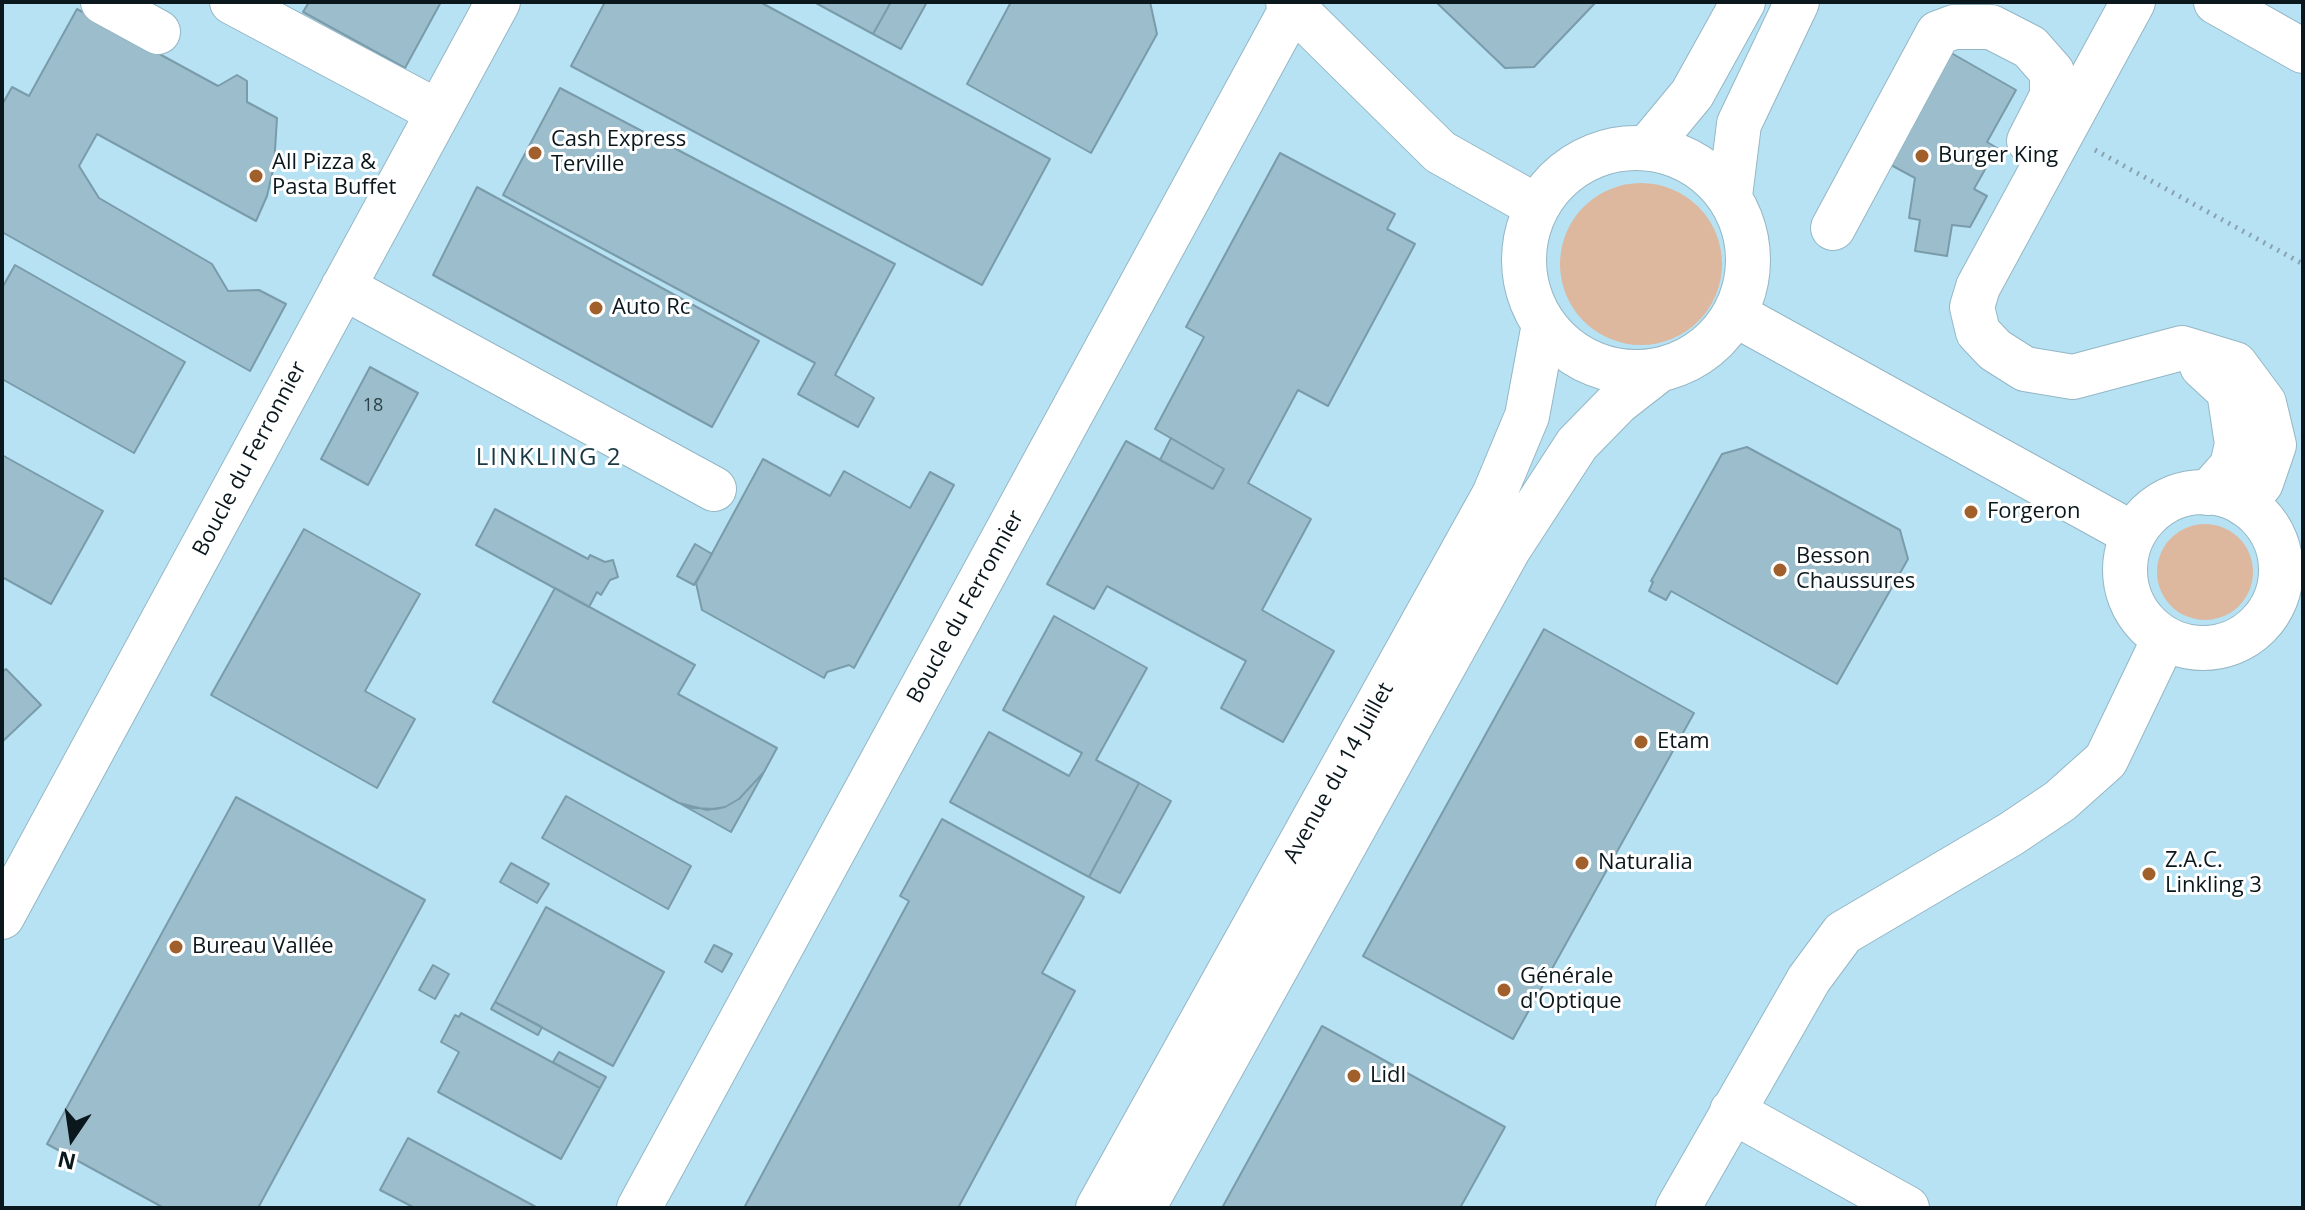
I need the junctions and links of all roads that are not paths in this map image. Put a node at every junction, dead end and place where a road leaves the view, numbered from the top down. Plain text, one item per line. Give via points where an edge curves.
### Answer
1 (103, 2) edge
2 (498, 2) edge
3 (1743, 2) edge
4 (1797, 2) edge
5 (1965, 2) edge
6 (2133, 2) edge
7 (2216, 2) edge
8 (1291, 4) edge
9 (257, 8) edge
10 (158, 32) dead end
11 (2303, 51) edge
12 (2093, 73) junction
13 (438, 112) junction
14 (1648, 147) junction
15 (1730, 196) junction
16 (1536, 206) junction
17 (2019, 212) junction
18 (1833, 228) dead end
19 (343, 287) junction
20 (1736, 315) junction
21 (1544, 324) junction
22 (2182, 348) junction
23 (1659, 370) junction
24 (2303, 465) edge
25 (714, 489) dead end
26 (2236, 503) junction
27 (2133, 534) junction
28 (2288, 616) edge
29 (2164, 639) junction
30 (2, 917) edge
31 (1732, 1111) junction
32 (639, 1208) edge
33 (1098, 1208) edge
34 (1143, 1208) edge
35 (1678, 1208) edge
36 (1907, 1208) edge

1 - 10 street
2 - 13 street, Boucle du Ferronnier
3 - 14 street via 1692,94
4 - 15 street via 1739,124
5 - 12 street
6 - 12 street
7 - 11 street
8 - 16 street via 1440,152
8 - 32 street, Boucle du Ferronnier
9 - 13 street
12 - 17 street
13 - 19 street, Boucle du Ferronnier
14 - 15 street via 1679,155 1708,172
14 - 16 street via 1614,149 1583,160 1556,180
15 - 20 street via 1744,224 1750,254 1747,285
16 - 21 street via 1523,266 1529,297
17 - 18 street via 2007,184 2052,96 2052,72 2030,47 1991,27 1954,27 1938,33
17 - 22 street via 1972,307 1978,332 1995,350 2025,369 2073,377
19 - 25 street
19 - 30 street, Boucle du Ferronnier
20 - 23 street via 1703,350
20 - 27 street
21 - 23 street via 1566,348 1595,365 1627,372
21 - 33 street, Avenue du 14 Juillet via 1527,416 1494,495
22 - 26 street via 2229,391 2237,444 2232,466
22 - 26 street via 2233,352 2235,364 2264,403 2274,445 2261,483
23 - 34 street, Avenue du 14 Juillet via 1577,444 1508,550
24 - 26 street via 2272,493
26 - 27 street via 2185,494 2165,502
26 - 28 street via 2272,534
27 - 29 street via 2126,562 2127,593 2142,619
28 - 29 street via 2213,648
29 - 31 street via 2106,760 2060,801 2011,834 1843,933 1809,979
31 - 35 street
31 - 36 street

